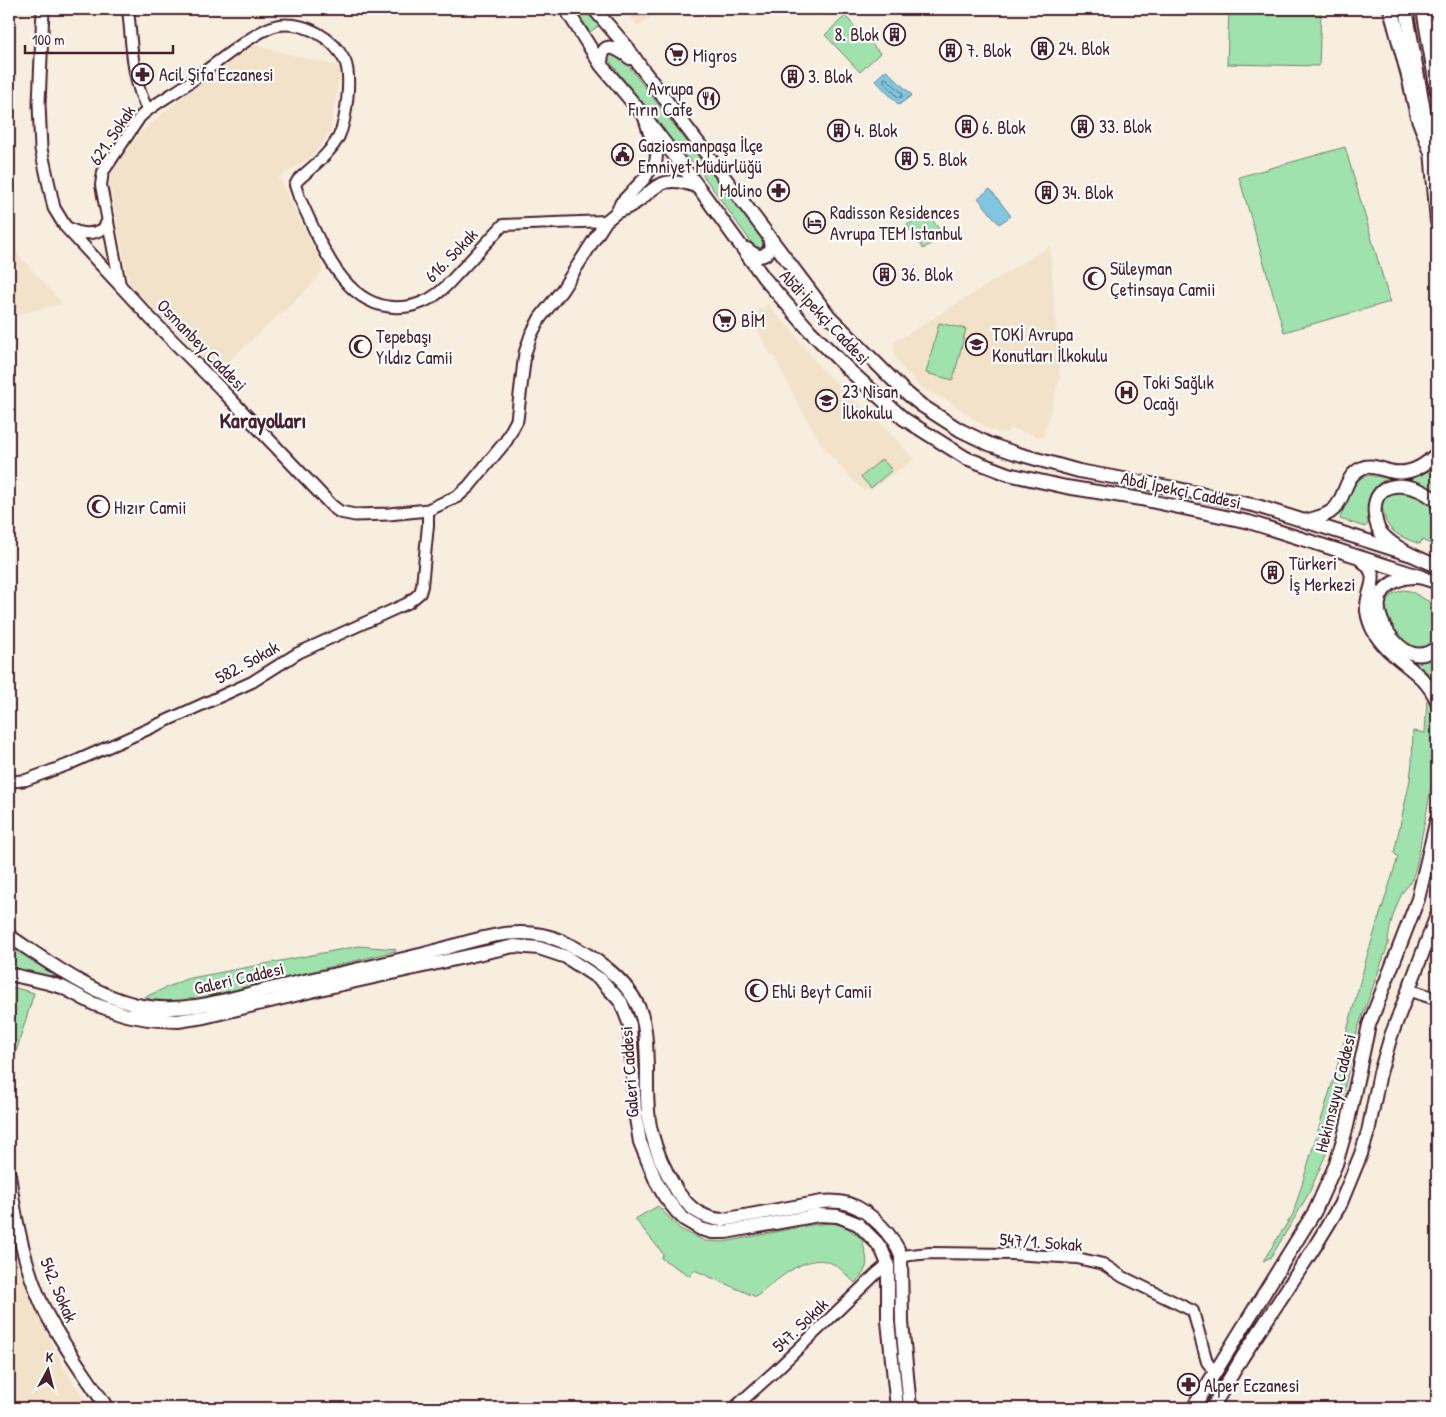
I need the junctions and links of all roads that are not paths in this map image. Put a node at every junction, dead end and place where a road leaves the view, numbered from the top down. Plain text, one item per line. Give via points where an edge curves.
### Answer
1 (43, 9) edge
2 (128, 9) edge
3 (566, 9) edge
4 (594, 9) edge
5 (1391, 9) edge
6 (1406, 9) edge
7 (1423, 9) edge
8 (602, 65) junction
9 (640, 66) junction
10 (1437, 91) edge
11 (148, 110) junction
12 (645, 117) junction
13 (1431, 150) junction
14 (295, 185) joint
15 (699, 188) junction
16 (617, 212) junction
17 (108, 220) junction
18 (606, 222) junction
19 (1437, 222) edge
20 (64, 226) junction
21 (769, 237) junction
22 (737, 241) junction
23 (120, 285) junction
24 (1437, 453) edge
25 (1437, 502) edge
26 (428, 510) junction
27 (1305, 520) junction
28 (1354, 555) junction
29 (1412, 555) junction
30 (1436, 565) edge
31 (1422, 577) junction
32 (1437, 583) edge
33 (1437, 647) edge
34 (1437, 701) edge
35 (9, 782) edge
36 (1437, 819) edge
37 (1437, 915) edge
38 (9, 936) edge
39 (9, 974) edge
40 (1409, 990) junction
41 (1437, 998) edge
42 (9, 1174) edge
43 (901, 1256) junction
44 (888, 1264) junction
45 (1214, 1371) junction
46 (1228, 1382) junction
47 (107, 1408) edge
48 (734, 1408) edge
49 (897, 1408) edge
50 (910, 1408) edge
51 (1193, 1408) edge
52 (1212, 1408) edge

1 - 20 main road, Osmanbey Caddesi via 39,104 42,149 54,208
2 - 11 street via 136,80 140,97
3 - 8 main road, Abdi İpekçi Caddesi
4 - 9 main road, Abdi İpekçi Caddesi
5 - 13 highway via 1418,116
6 - 13 main road
7 - 10 main road
8 - 9 main road via 603,54 612,47 618,48
8 - 12 main road, Abdi İpekçi Caddesi
9 - 21 main road, Abdi İpekçi Caddesi
11 - 14 street, 621. Sokak via 268,29 278,25 296,25 320,34 345,62 347,92 343,127 334,146
11 - 17 street, 621. Sokak via 103,172 101,185
12 - 15 main road, Abdi İpekçi Caddesi
12 - 16 main road via 657,148 656,161
13 - 19 main road
14 - 18 street, 616. Sokak via 338,272 361,296 390,308 407,307 436,295 503,225
15 - 16 main road via 683,182 666,181
15 - 22 main road, Abdi İpekçi Caddesi
16 - 18 main road, Osmanbey Caddesi
17 - 20 street via 103,230 89,234
17 - 23 street, 621. Sokak
18 - 26 main road, Osmanbey Caddesi via 531,335 525,353 514,429 469,486 458,496
20 - 23 main road, Osmanbey Caddesi
21 - 22 main road via 771,247 760,257
21 - 27 main road, Abdi İpekçi Caddesi via 815,299 849,337 915,400 960,430 1015,454 1080,471 1257,506
22 - 28 main road, Abdi İpekçi Caddesi via 804,325 849,370 904,419 966,458 1032,479 1249,522
23 - 26 main road, Osmanbey Caddesi via 340,512 367,515
24 - 27 main road via 1428,464 1402,472 1370,466 1362,468 1350,479 1332,511
25 - 29 main road via 1409,486 1396,485 1380,494 1375,514 1380,533
26 - 35 street, 582. Sokak via 422,586 420,593 408,603 298,653 252,682 109,747 26,780
27 - 29 main road, Abdi İpekçi Caddesi
28 - 31 main road, Abdi İpekçi Caddesi
28 - 34 main road via 1367,564 1373,577 1367,611 1374,632 1390,652 1421,676
29 - 30 main road
31 - 32 main road, Abdi İpekçi Caddesi
31 - 33 main road via 1408,577 1387,587 1380,600 1379,614 1396,644 1411,654 1421,655
36 - 45 main road, Hekimsuyu Caddesi via 1418,899 1369,1025 1336,1164 1315,1212
37 - 40 main road
38 - 43 main road, Galeri Caddesi via 119,1001 167,1009 226,1000 507,933 550,936 597,962 626,987 637,1004 645,1034 651,1131 667,1172 690,1208 710,1219 722,1220 837,1201 860,1208 897,1246
39 - 44 main road, Galeri Caddesi via 48,982 126,1015 178,1021 514,946 551,951 601,980 616,995 628,1016 638,1137 656,1181 677,1212 692,1224 712,1232 819,1215 838,1216 858,1224 882,1250
40 - 41 main road
40 - 46 main road via 1384,1059 1361,1154 1340,1205
42 - 47 main road, 542. Sokak via 24,1249 41,1303 58,1335
43 - 44 main road
43 - 45 street, 547/1. Sokak via 930,1253 1066,1256 1103,1264 1193,1311 1207,1362
43 - 50 main road via 902,1322
44 - 48 street, 547. Sokak
44 - 49 main road via 888,1321
45 - 46 main road
45 - 51 main road, Hekimsuyu Caddesi
46 - 52 main road

